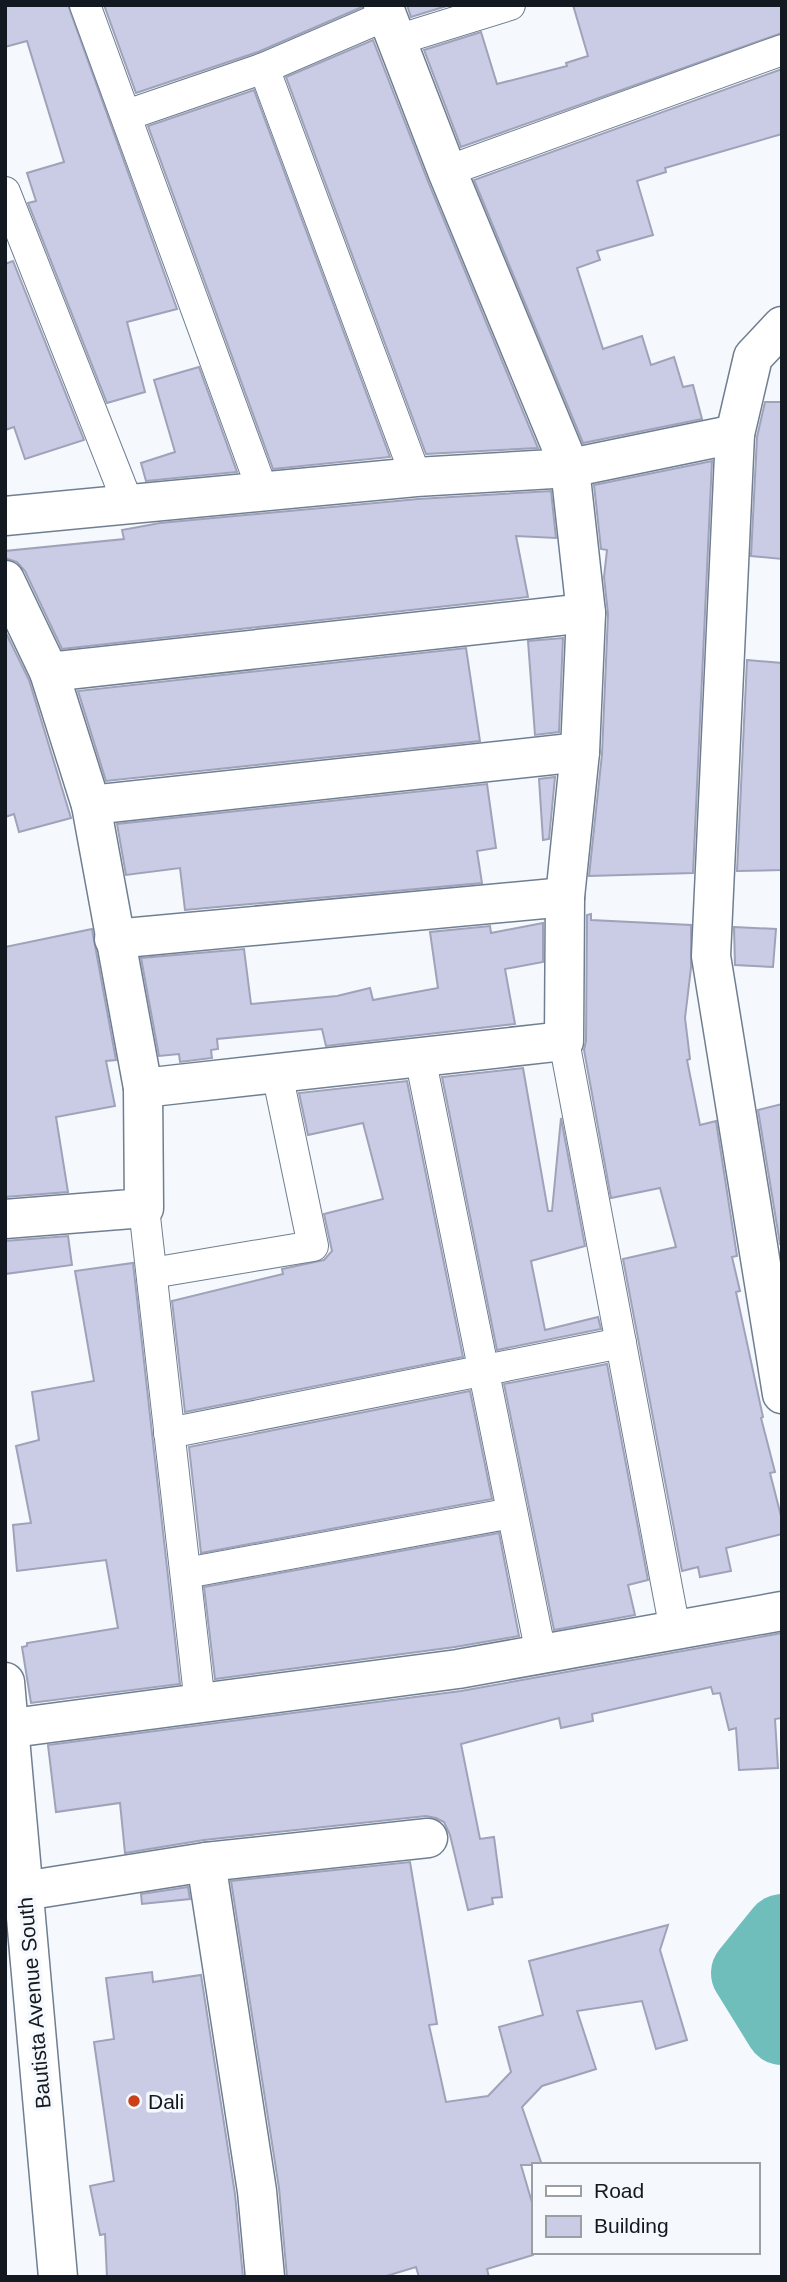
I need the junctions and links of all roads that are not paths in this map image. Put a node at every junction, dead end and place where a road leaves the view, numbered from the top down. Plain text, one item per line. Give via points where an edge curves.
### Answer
1 (85, 5) edge
2 (510, 5) edge
3 (389, 20) edge
4 (782, 50) edge
5 (264, 68) junction
6 (127, 116) junction
7 (447, 171) junction
8 (5, 192) edge
9 (782, 326) edge
10 (735, 434) junction
11 (570, 468) junction
12 (416, 477) junction
13 (263, 492) junction
14 (129, 506) junction
15 (5, 516) edge
16 (5, 580) edge
17 (586, 613) junction
18 (49, 672) junction
19 (580, 752) junction
20 (90, 805) junction
21 (565, 897) junction
22 (114, 939) junction
23 (564, 1041) junction
24 (420, 1057) junction
25 (277, 1073) junction
26 (143, 1088) junction
27 (144, 1208) junction
28 (5, 1219) edge
29 (152, 1273) junction
30 (621, 1343) junction
31 (484, 1371) junction
32 (782, 1394) edge
33 (169, 1433) junction
34 (512, 1513) junction
35 (186, 1573) junction
36 (782, 1611) edge
37 (675, 1630) junction
38 (541, 1654) junction
39 (5, 1682) edge
40 (200, 1703) junction
41 (8, 1729) edge
42 (428, 1838) dead end
43 (206, 1862) junction
44 (15, 1893) edge
45 (58, 2277) edge
46 (265, 2277) edge

1 - 6 street
2 - 3 street
3 - 5 street
3 - 7 street
4 - 7 street
5 - 6 street
5 - 12 street
6 - 13 street
7 - 11 street
8 - 14 street
9 - 10 street via 753,357
10 - 11 street
10 - 32 street via 711,956
11 - 12 street
11 - 17 street
12 - 13 street
13 - 14 street
14 - 15 street
16 - 18 street
17 - 18 street
17 - 19 street
18 - 20 street
19 - 20 street
19 - 21 street
20 - 22 street
21 - 22 street
21 - 23 street
22 - 26 street
23 - 24 street
23 - 30 street
24 - 25 street
24 - 31 street
25 - 26 street
25 - 29 street via 313,1246
26 - 27 street
27 - 28 street
27 - 29 street
29 - 33 street
30 - 31 street
30 - 37 street
31 - 33 street
31 - 34 street
33 - 35 street
34 - 35 street
34 - 38 street
35 - 40 street
36 - 37 street
37 - 38 street
38 - 40 street
39 - 41 street, Bautista Avenue South
40 - 41 street
41 - 44 street, Bautista Avenue South
42 - 43 street
43 - 44 street
43 - 46 street via 257,2191
44 - 45 street, Bautista Avenue South

